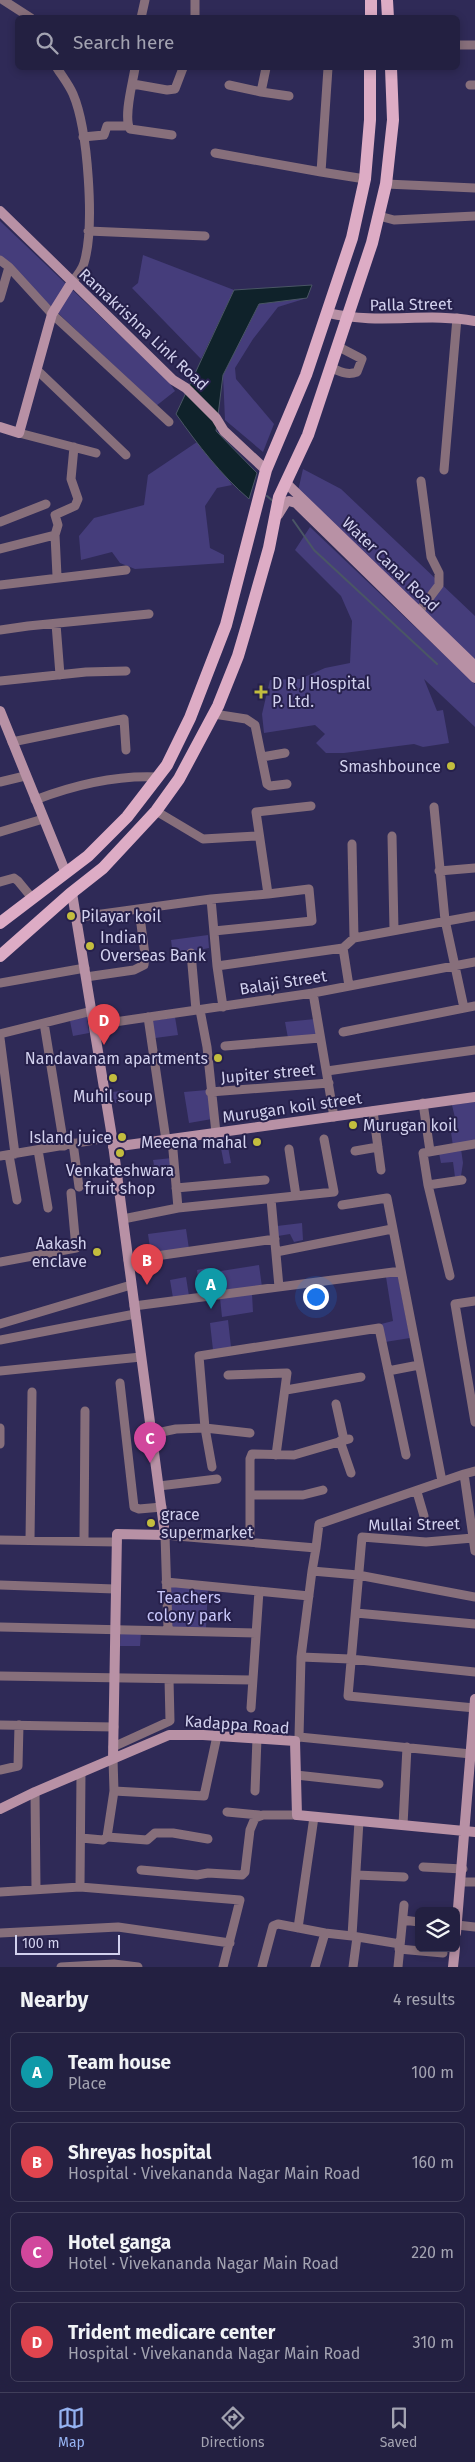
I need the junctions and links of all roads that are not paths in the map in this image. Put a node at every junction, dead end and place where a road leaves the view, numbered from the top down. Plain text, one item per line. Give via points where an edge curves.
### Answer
1 (3, 0) edge
2 (145, 0) edge
3 (195, 0) edge
4 (371, 0) edge
5 (387, 0) edge
6 (26, 15) edge
7 (142, 15) edge
8 (195, 15) edge
9 (371, 15) edge
10 (388, 15) edge
11 (460, 45) edge
12 (475, 45) edge
13 (58, 70) edge
14 (135, 70) edge
15 (182, 70) edge
16 (266, 70) edge
17 (328, 70) edge
18 (370, 70) edge
19 (391, 70) edge
20 (133, 84) junction
21 (229, 85) dead end
22 (261, 92) junction
23 (289, 96) dead end
24 (128, 126) junction
25 (172, 135) dead end
26 (83, 136) junction
27 (215, 153) dead end
28 (321, 172) junction
29 (365, 179) junction
30 (386, 184) junction
31 (475, 188) edge
32 (0, 211) edge
33 (379, 216) junction
34 (475, 216) edge
35 (88, 231) junction
36 (205, 236) dead end
37 (0, 260) edge
38 (9, 268) junction
39 (72, 282) junction
40 (0, 298) edge
41 (328, 313) junction
42 (52, 314) junction
43 (347, 317) junction
44 (457, 318) junction
45 (475, 321) edge
46 (337, 346) junction
47 (330, 367) junction
48 (36, 370) junction
49 (169, 422) dead end
50 (0, 427) edge
51 (19, 434) junction
52 (74, 448) junction
53 (96, 453) dead end
54 (126, 456) dead end
55 (266, 470) junction
56 (444, 470) dead end
57 (421, 481) dead end
58 (286, 483) junction
59 (46, 504) dead end
60 (0, 522) edge
61 (274, 523) junction
62 (55, 535) junction
63 (0, 549) edge
64 (126, 570) dead end
65 (57, 576) junction
66 (0, 584) edge
67 (149, 614) dead end
68 (416, 616) junction
69 (56, 624) junction
70 (0, 630) edge
71 (475, 665) edge
72 (126, 671) dead end
73 (60, 674) junction
74 (475, 678) edge
75 (0, 681) edge
76 (0, 711) edge
77 (214, 714) junction
78 (3, 727) edge
79 (12, 742) junction
80 (126, 750) dead end
81 (285, 753) dead end
82 (262, 757) junction
83 (25, 776) junction
84 (158, 777) junction
85 (0, 782) edge
86 (287, 784) dead end
87 (35, 800) junction
88 (311, 806) dead end
89 (434, 807) dead end
90 (156, 811) junction
91 (43, 819) junction
92 (0, 832) edge
93 (258, 836) junction
94 (392, 836) dead end
95 (352, 844) dead end
96 (475, 868) edge
97 (65, 871) junction
98 (439, 871) junction
99 (0, 882) edge
100 (74, 892) junction
101 (268, 894) junction
102 (32, 898) junction
103 (211, 899) junction
104 (139, 909) junction
105 (475, 916) edge
106 (78, 917) junction
107 (445, 920) junction
108 (0, 923) edge
109 (394, 930) junction
110 (214, 931) junction
111 (354, 938) junction
112 (343, 948) junction
113 (191, 953) dead end
114 (0, 956) edge
115 (475, 962) edge
116 (217, 966) junction
117 (454, 966) junction
118 (85, 968) junction
119 (0, 983) edge
120 (348, 986) junction
121 (313, 993) junction
122 (475, 1006) edge
123 (223, 1007) junction
124 (464, 1008) junction
125 (198, 1010) junction
126 (92, 1011) junction
127 (148, 1017) junction
128 (44, 1023) junction
129 (94, 1025) junction
130 (342, 1032) dead end
131 (0, 1034) edge
132 (0, 1038) edge
133 (320, 1038) junction
134 (225, 1046) dead end
135 (475, 1050) edge
136 (186, 1058) dead end
137 (155, 1062) junction
138 (327, 1070) junction
139 (329, 1083) junction
140 (210, 1092) junction
141 (475, 1097) edge
142 (423, 1104) junction
143 (373, 1111) junction
144 (334, 1117) junction
145 (216, 1133) junction
146 (169, 1139) junction
147 (324, 1139) dead end
148 (112, 1142) junction
149 (475, 1144) edge
150 (68, 1145) junction
151 (378, 1146) junction
152 (289, 1149) dead end
153 (38, 1150) junction
154 (355, 1151) dead end
155 (430, 1152) junction
156 (8, 1155) edge
157 (382, 1170) dead end
158 (265, 1180) dead end
159 (462, 1180) dead end
160 (428, 1185) junction
161 (80, 1186) dead end
162 (176, 1188) junction
163 (71, 1193) dead end
164 (296, 1196) junction
165 (271, 1199) junction
166 (17, 1200) dead end
167 (342, 1205) dead end
168 (48, 1208) dead end
169 (178, 1208) junction
170 (122, 1219) junction
171 (392, 1229) junction
172 (275, 1239) junction
173 (276, 1252) junction
174 (128, 1260) junction
175 (0, 1262) edge
176 (401, 1271) junction
177 (450, 1276) dead end
178 (132, 1285) junction
179 (279, 1287) junction
180 (475, 1301) edge
181 (135, 1310) junction
182 (0, 1324) edge
183 (0, 1340) edge
184 (140, 1357) junction
185 (419, 1365) junction
186 (0, 1371) edge
187 (388, 1371) junction
188 (228, 1376) dead end
189 (361, 1377) dead end
190 (120, 1383) dead end
191 (286, 1390) junction
192 (32, 1392) dead end
193 (336, 1404) dead end
194 (85, 1411) dead end
195 (475, 1422) edge
196 (0, 1428) edge
197 (205, 1428) junction
198 (250, 1433) dead end
199 (152, 1434) junction
200 (344, 1440) junction
201 (0, 1444) edge
202 (276, 1455) junction
203 (406, 1455) dead end
204 (212, 1467) dead end
205 (475, 1471) edge
206 (351, 1473) dead end
207 (464, 1474) junction
208 (217, 1478) dead end
209 (442, 1481) junction
210 (159, 1486) junction
211 (323, 1490) dead end
212 (417, 1492) junction
213 (250, 1495) junction
214 (162, 1506) junction
215 (424, 1516) dead end
216 (165, 1535) junction
217 (473, 1538) junction
218 (0, 1540) edge
219 (30, 1540) junction
220 (84, 1542) junction
221 (117, 1542) junction
222 (250, 1542) junction
223 (316, 1548) junction
224 (475, 1551) edge
225 (312, 1571) junction
226 (358, 1575) junction
227 (166, 1582) junction
228 (0, 1584) edge
229 (115, 1589) junction
230 (259, 1591) junction
231 (309, 1596) junction
232 (475, 1597) edge
233 (356, 1613) junction
234 (475, 1624) edge
235 (0, 1627) edge
236 (115, 1629) junction
237 (168, 1629) junction
238 (256, 1633) junction
239 (301, 1657) junction
240 (350, 1659) junction
241 (475, 1672) edge
242 (0, 1676) edge
243 (114, 1679) junction
244 (169, 1679) junction
245 (252, 1680) junction
246 (475, 1699) edge
247 (251, 1708) dead end
248 (475, 1708) edge
249 (0, 1725) edge
250 (19, 1725) junction
251 (114, 1727) junction
252 (217, 1736) junction
253 (258, 1738) junction
254 (297, 1739) junction
255 (113, 1747) junction
256 (407, 1747) junction
257 (472, 1757) edge
258 (113, 1759) junction
259 (0, 1770) edge
260 (81, 1773) junction
261 (296, 1775) junction
262 (379, 1784) dead end
263 (114, 1791) junction
264 (35, 1792) junction
265 (255, 1792) dead end
266 (0, 1809) edge
267 (227, 1812) dead end
268 (259, 1815) junction
269 (297, 1816) junction
270 (314, 1817) junction
271 (359, 1821) junction
272 (403, 1826) junction
273 (470, 1832) edge
274 (108, 1837) junction
275 (81, 1838) junction
276 (208, 1839) dead end
277 (423, 1867) dead end
278 (463, 1869) junction
279 (140, 1870) dead end
280 (356, 1875) junction
281 (404, 1877) dead end
282 (462, 1882) junction
283 (475, 1882) edge
284 (80, 1887) junction
285 (36, 1890) junction
286 (0, 1892) edge
287 (404, 1905) dead end
288 (459, 1907) edge
289 (403, 1920) junction
290 (415, 1922) edge
291 (460, 1925) edge
292 (475, 1927) edge
293 (298, 1928) junction
294 (0, 1933) edge
295 (325, 1933) junction
296 (355, 1937) junction
297 (230, 1943) junction
298 (400, 1946) junction
299 (455, 1952) edge
300 (443, 1954) dead end
301 (122, 1966) edge
302 (61, 1967) edge
303 (138, 1967) edge
304 (223, 1967) edge
305 (262, 1967) edge
306 (315, 1967) edge
307 (353, 1967) edge
308 (398, 1967) edge
309 (454, 1967) edge

1 - 6 street
2 - 7 street
3 - 8 street
4 - 9 main road
5 - 10 main road
11 - 12 street
13 - 26 street via 73,94
14 - 20 street
15 - 20 street via 175,89
16 - 22 street
17 - 28 street
18 - 29 main road
19 - 30 main road via 393,120
20 - 24 street
21 - 22 street
22 - 23 street
24 - 25 street via 130,129
24 - 26 street via 107,126 104,135
26 - 35 street via 88,181
27 - 28 street
28 - 29 street
29 - 41 main road via 361,207
30 - 31 street
30 - 33 main road
32 - 39 main road, Ramakrishna Link Road
33 - 34 street via 394,220
33 - 43 main road
35 - 36 street
35 - 39 street via 84,266
37 - 38 street
38 - 40 street
38 - 42 street
39 - 42 main road
39 - 55 main road, Ramakrishna Link Road
41 - 43 main road, Palla Street
41 - 55 main road
42 - 48 main road
42 - 49 street
43 - 44 main road, Palla Street via 363,320
43 - 46 main road
44 - 45 main road, Palla Street
44 - 56 street
46 - 47 main road
46 - 47 street via 360,356 361,364 352,374
47 - 58 main road via 308,436
48 - 51 main road
48 - 54 street
50 - 51 main road
51 - 52 street
52 - 53 street
52 - 62 street via 71,479 78,499 75,506 55,515 58,525
55 - 84 main road via 226,625 190,718 167,766
57 - 68 street via 431,557 440,579
58 - 61 main road via 279,497
58 - 68 main road, Water Canal Road
59 - 60 street
61 - 68 main road, Water Canal Road via 286,502 296,504
61 - 77 main road via 238,656
62 - 63 street
62 - 65 street
64 - 65 street
65 - 66 street
67 - 69 street
68 - 71 main road, Water Canal Road
68 - 74 main road, Water Canal Road
69 - 70 street
69 - 73 street
72 - 73 street
73 - 75 street
76 - 78 main road
77 - 82 street via 246,719 256,725
77 - 90 main road via 179,779
78 - 79 main road
79 - 80 street via 124,719
79 - 83 main road
81 - 82 street
82 - 86 street via 266,784
83 - 85 street
83 - 87 main road
84 - 87 street via 136,776 90,784
84 - 97 main road via 127,817 88,856
87 - 91 main road
88 - 93 street via 256,812
89 - 98 street
90 - 93 street via 203,839
90 - 100 main road via 103,868
91 - 92 street
91 - 97 main road
93 - 101 street
94 - 109 street
95 - 111 street
96 - 98 street
97 - 102 main road
98 - 107 street
99 - 102 street via 14,878
100 - 106 main road
100 - 114 main road
101 - 103 street
101 - 110 street via 309,890 312,921
102 - 108 main road
103 - 104 street
103 - 110 street
104 - 106 street
104 - 118 street via 146,955 144,965 134,970
105 - 107 street
106 - 118 main road
107 - 109 street
107 - 117 street
109 - 111 street
110 - 116 street
111 - 112 street
112 - 116 street
112 - 120 street
113 - 125 street
115 - 117 street, Balaji Street
116 - 123 street
117 - 120 street, Balaji Street
117 - 124 street
118 - 119 street
118 - 126 main road
120 - 121 street, Balaji Street
121 - 123 street, Balaji Street
121 - 133 street
122 - 124 street
123 - 125 street, Balaji Street
124 - 130 street
125 - 127 street, Balaji Street
125 - 140 street via 207,1047
126 - 128 street
126 - 129 main road
127 - 129 street, Balaji Street
127 - 137 street
128 - 131 street
128 - 150 street
129 - 148 main road
132 - 156 street
133 - 134 street
133 - 138 street
135 - 138 street
136 - 137 street
137 - 146 street
138 - 139 street
139 - 140 street, Jupiter street
139 - 144 street
140 - 145 street
141 - 142 main road, Murugan koil street
142 - 143 main road, Murugan koil street
142 - 155 street
143 - 144 main road, Murugan koil street
143 - 151 street
144 - 145 main road, Murugan koil street
145 - 146 main road, Murugan koil street
146 - 148 main road, Murugan koil street
146 - 162 street
147 - 164 street via 334,1192
148 - 150 street
148 - 170 main road
149 - 155 street
150 - 153 street
150 - 161 street
151 - 154 street
151 - 157 street
152 - 164 street
153 - 156 street
153 - 168 street
155 - 160 street via 423,1153
156 - 166 street
158 - 162 street
159 - 160 street
160 - 177 street
162 - 169 street
163 - 175 street via 76,1248
164 - 165 street
165 - 169 street
165 - 172 street
167 - 171 street via 387,1198
169 - 170 street
170 - 174 main road
171 - 173 street
171 - 176 street
172 - 173 street
172 - 174 street
173 - 179 street
174 - 178 main road
176 - 179 street
176 - 185 street
178 - 181 main road
178 - 182 street
179 - 181 street
180 - 195 street via 456,1304
181 - 183 street
181 - 184 main road
184 - 186 street
184 - 199 main road
185 - 187 street
185 - 209 street
187 - 197 street via 379,1328 199,1356
187 - 203 street
188 - 191 street via 287,1373
189 - 191 street
190 - 214 street via 134,1507
191 - 202 street
192 - 219 street
193 - 200 street
194 - 220 street
196 - 201 street
197 - 198 street
197 - 199 street
197 - 204 street
199 - 210 main road
200 - 202 street via 294,1455
200 - 206 street
202 - 213 street via 252,1454
205 - 207 street
207 - 209 street
207 - 217 street
208 - 210 street
209 - 212 street
210 - 214 main road
211 - 213 street via 303,1495
212 - 215 street
212 - 223 street via 319,1524
213 - 222 street
214 - 216 main road
216 - 221 main road via 117,1534
216 - 222 street
216 - 227 street
217 - 224 street
217 - 226 street, Mullai Street via 426,1542 362,1537
218 - 219 street
219 - 220 street
220 - 221 street
221 - 229 main road
222 - 223 street
223 - 225 street
225 - 226 street
225 - 231 street
226 - 232 street
226 - 233 street
227 - 230 street
227 - 237 street
228 - 229 street
229 - 236 main road
230 - 231 street
230 - 238 street
231 - 239 street
233 - 234 street
233 - 240 street
235 - 236 street
236 - 237 street
236 - 243 main road
237 - 238 street
238 - 245 street
239 - 240 street
239 - 254 street
240 - 241 street
240 - 248 street via 348,1696
242 - 243 street
243 - 244 street
243 - 251 main road
244 - 245 street
244 - 255 street via 170,1721
245 - 247 street
246 - 248 main road
248 - 257 main road
249 - 250 street
250 - 251 street
250 - 259 street via 18,1766
251 - 255 main road
252 - 253 main road, Kadappa Road
252 - 258 main road, Kadappa Road via 169,1735
252 - 263 street via 204,1796
253 - 254 main road, Kadappa Road
253 - 265 street
254 - 256 street
254 - 261 main road, Kadappa Road
255 - 258 main road
256 - 257 street
256 - 272 street
257 - 273 main road
258 - 260 main road, Kadappa Road
258 - 263 street
260 - 264 main road, Kadappa Road
260 - 275 street
261 - 262 street
261 - 269 main road, Kadappa Road
263 - 274 street
264 - 266 main road, Kadappa Road
264 - 285 street
267 - 268 street
268 - 269 street
268 - 279 street via 251,1823 244,1874 196,1876
269 - 270 main road
270 - 271 main road
270 - 293 street
271 - 272 main road
271 - 280 street
272 - 273 main road
273 - 278 main road
274 - 275 street via 103,1840
274 - 276 street via 147,1840 155,1834 173,1833
275 - 284 street
277 - 278 street
278 - 282 main road
280 - 281 street
280 - 296 street
282 - 283 street
282 - 288 main road
284 - 285 street
284 - 297 street via 240,1900
285 - 286 street
287 - 289 street
289 - 290 street
289 - 298 street
291 - 292 street
293 - 295 street
293 - 305 street via 273,1926
294 - 297 street via 118,1927
295 - 296 street
295 - 306 street
296 - 298 street
296 - 307 street
297 - 304 street
298 - 300 street
298 - 308 street
299 - 309 main road
301 - 302 street
301 - 303 street

